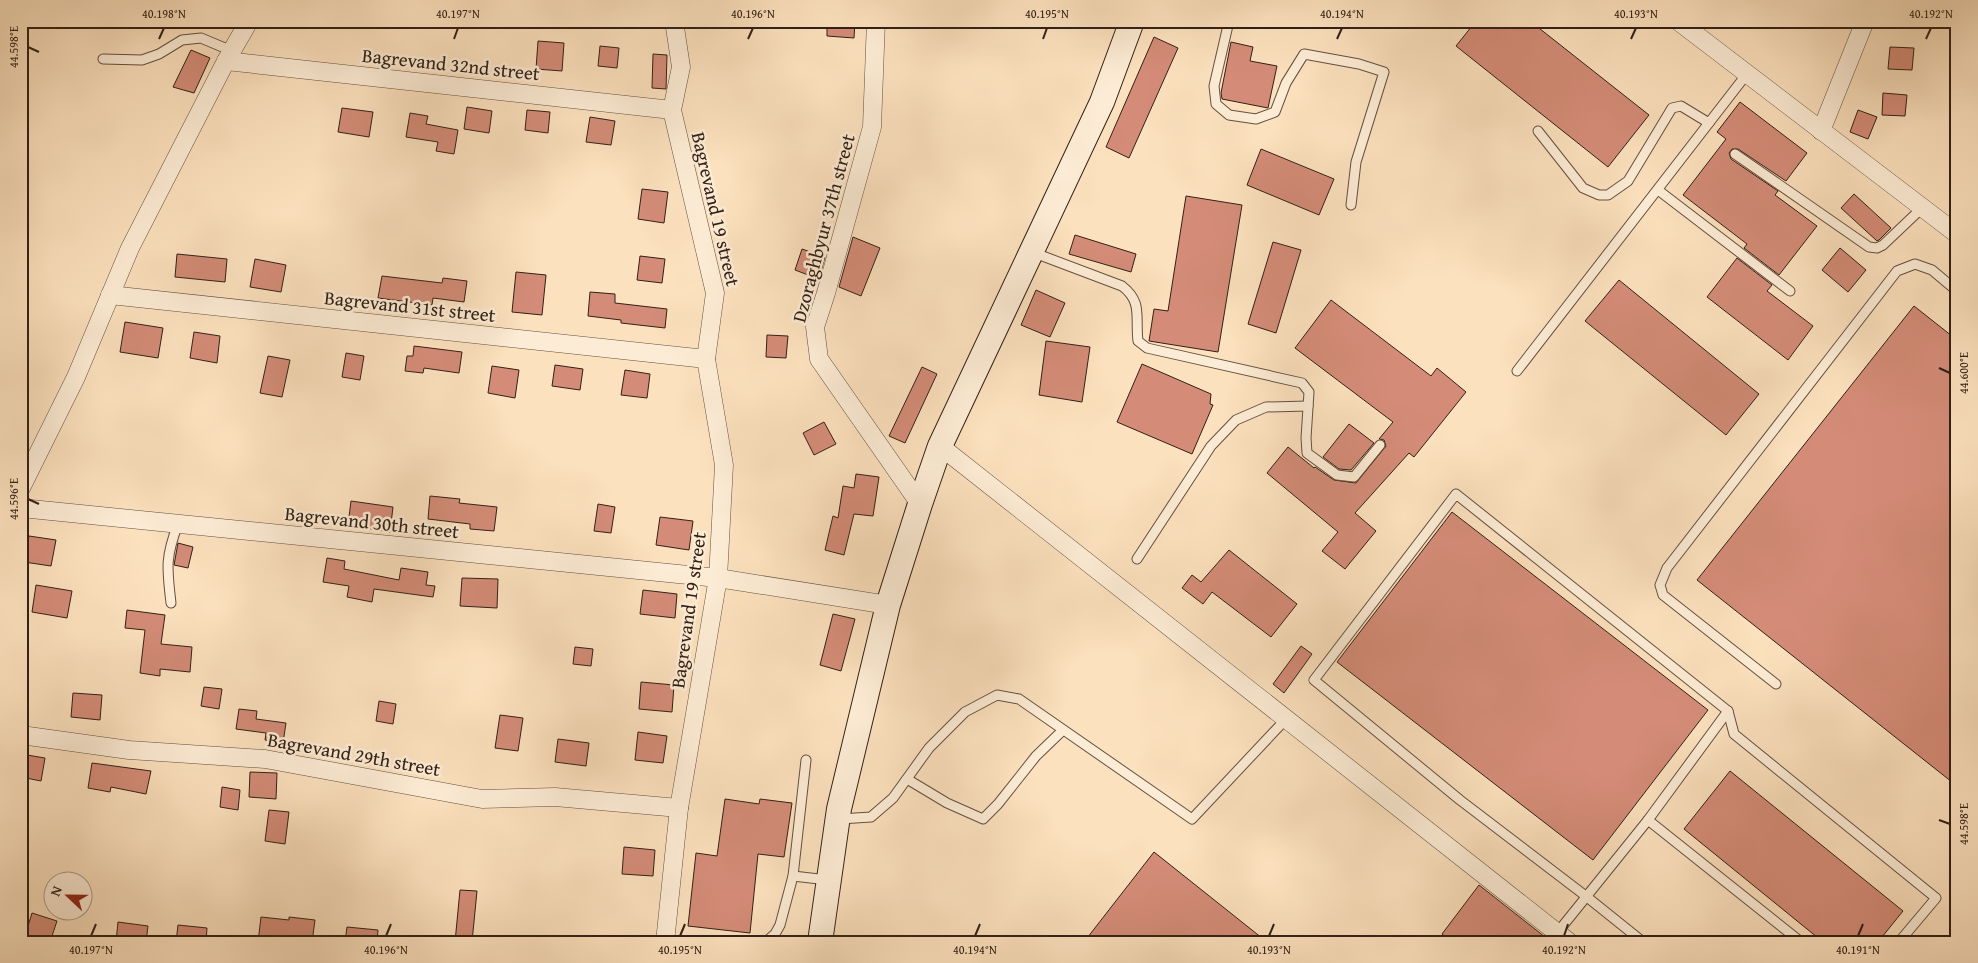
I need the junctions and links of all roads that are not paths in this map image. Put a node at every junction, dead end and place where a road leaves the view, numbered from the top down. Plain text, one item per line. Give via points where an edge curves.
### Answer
1 (248, 21) edge
2 (674, 21) edge
3 (876, 21) edge
4 (1132, 21) edge
5 (1229, 21) edge
6 (1678, 21) edge
7 (1865, 21) edge
8 (229, 56) junction
9 (103, 58) dead end
10 (1746, 74) junction
11 (672, 110) junction
12 (1709, 123) junction
13 (1538, 131) dead end
14 (1820, 131) junction
15 (1735, 154) dead end
16 (1658, 190) junction
17 (1350, 205) dead end
18 (1922, 208) junction
19 (1957, 234) edge
20 (1032, 252) junction
21 (1790, 290) dead end
22 (1957, 291) edge
23 (110, 295) junction
24 (706, 359) junction
25 (1517, 371) dead end
26 (1308, 406) junction
27 (1380, 445) dead end
28 (940, 446) junction
29 (21, 488) edge
30 (920, 504) junction
31 (21, 508) edge
32 (178, 524) junction
33 (1137, 559) dead end
34 (718, 578) junction
35 (171, 603) dead end
36 (888, 605) junction
37 (1776, 684) dead end
38 (1728, 711) junction
39 (1286, 719) junction
40 (1063, 730) junction
41 (21, 735) edge
42 (806, 760) dead end
43 (907, 779) junction
44 (679, 808) junction
45 (837, 820) junction
46 (1648, 820) junction
47 (793, 876) junction
48 (828, 880) junction
49 (1587, 897) junction
50 (1563, 937) edge
51 (665, 942) edge
52 (760, 942) edge
53 (820, 942) edge
54 (1643, 942) edge
55 (1801, 942) edge
56 (1900, 942) edge

1 - 8 street
2 - 11 street, Bagrevand 19 street via 681,67
3 - 30 street, Dzoraghbyur 37th street via 872,127 815,327 819,359
4 - 20 street via 1102,102
5 - 17 lane via 1214,86 1216,104 1229,115 1256,119 1275,112 1286,83 1304,54 1384,72 1356,162
6 - 10 street
7 - 14 street
8 - 9 lane via 201,38 182,40 142,60
8 - 11 street, Bagrevand 32nd street
8 - 23 street via 130,248
10 - 12 lane
10 - 14 street
11 - 24 street, Bagrevand 19 street via 715,293
12 - 13 lane via 1681,106 1672,108 1628,181 1608,195 1599,195 1584,188
12 - 16 lane
14 - 18 street
15 - 18 lane via 1869,247 1883,245
16 - 21 lane
16 - 25 lane
18 - 19 street
20 - 26 lane via 1122,286 1131,293 1137,304 1138,341 1147,348 1302,383 1309,392
20 - 28 street
22 - 37 lane via 1932,270 1915,264 1897,271 1666,568 1660,585 1663,595
23 - 24 street, Bagrevand 31st street
23 - 29 street via 76,377
24 - 34 street, Bagrevand 19 street via 724,465
26 - 27 lane via 1307,453 1337,475 1354,478
26 - 33 lane via 1266,407 1236,420 1211,446
28 - 30 street
28 - 39 street
30 - 36 street
31 - 32 street, Bagrevand 30th street
32 - 34 street, Bagrevand 30th street
32 - 35 lane via 166,566
34 - 36 street, Bagrevand 30th street
34 - 44 street, Bagrevand 19 street
36 - 45 street
38 - 46 lane
38 - 49 lane via 1456,494 1314,680 1460,800
38 - 56 lane via 1734,734 1936,898
39 - 40 lane via 1192,819
39 - 50 street
40 - 43 lane via 1019,699 997,695 965,712 929,748
40 - 43 lane via 1036,756 983,819 946,803
41 - 44 street, Bagrevand 29th street via 129,750 265,759 482,798 556,797
42 - 47 lane
43 - 45 lane via 893,798 871,817
44 - 51 street, Bagrevand 19 street
45 - 48 street
46 - 49 lane
46 - 55 lane
47 - 48 lane
47 - 52 lane via 778,930 767,941
48 - 53 street
49 - 50 lane
49 - 54 lane

